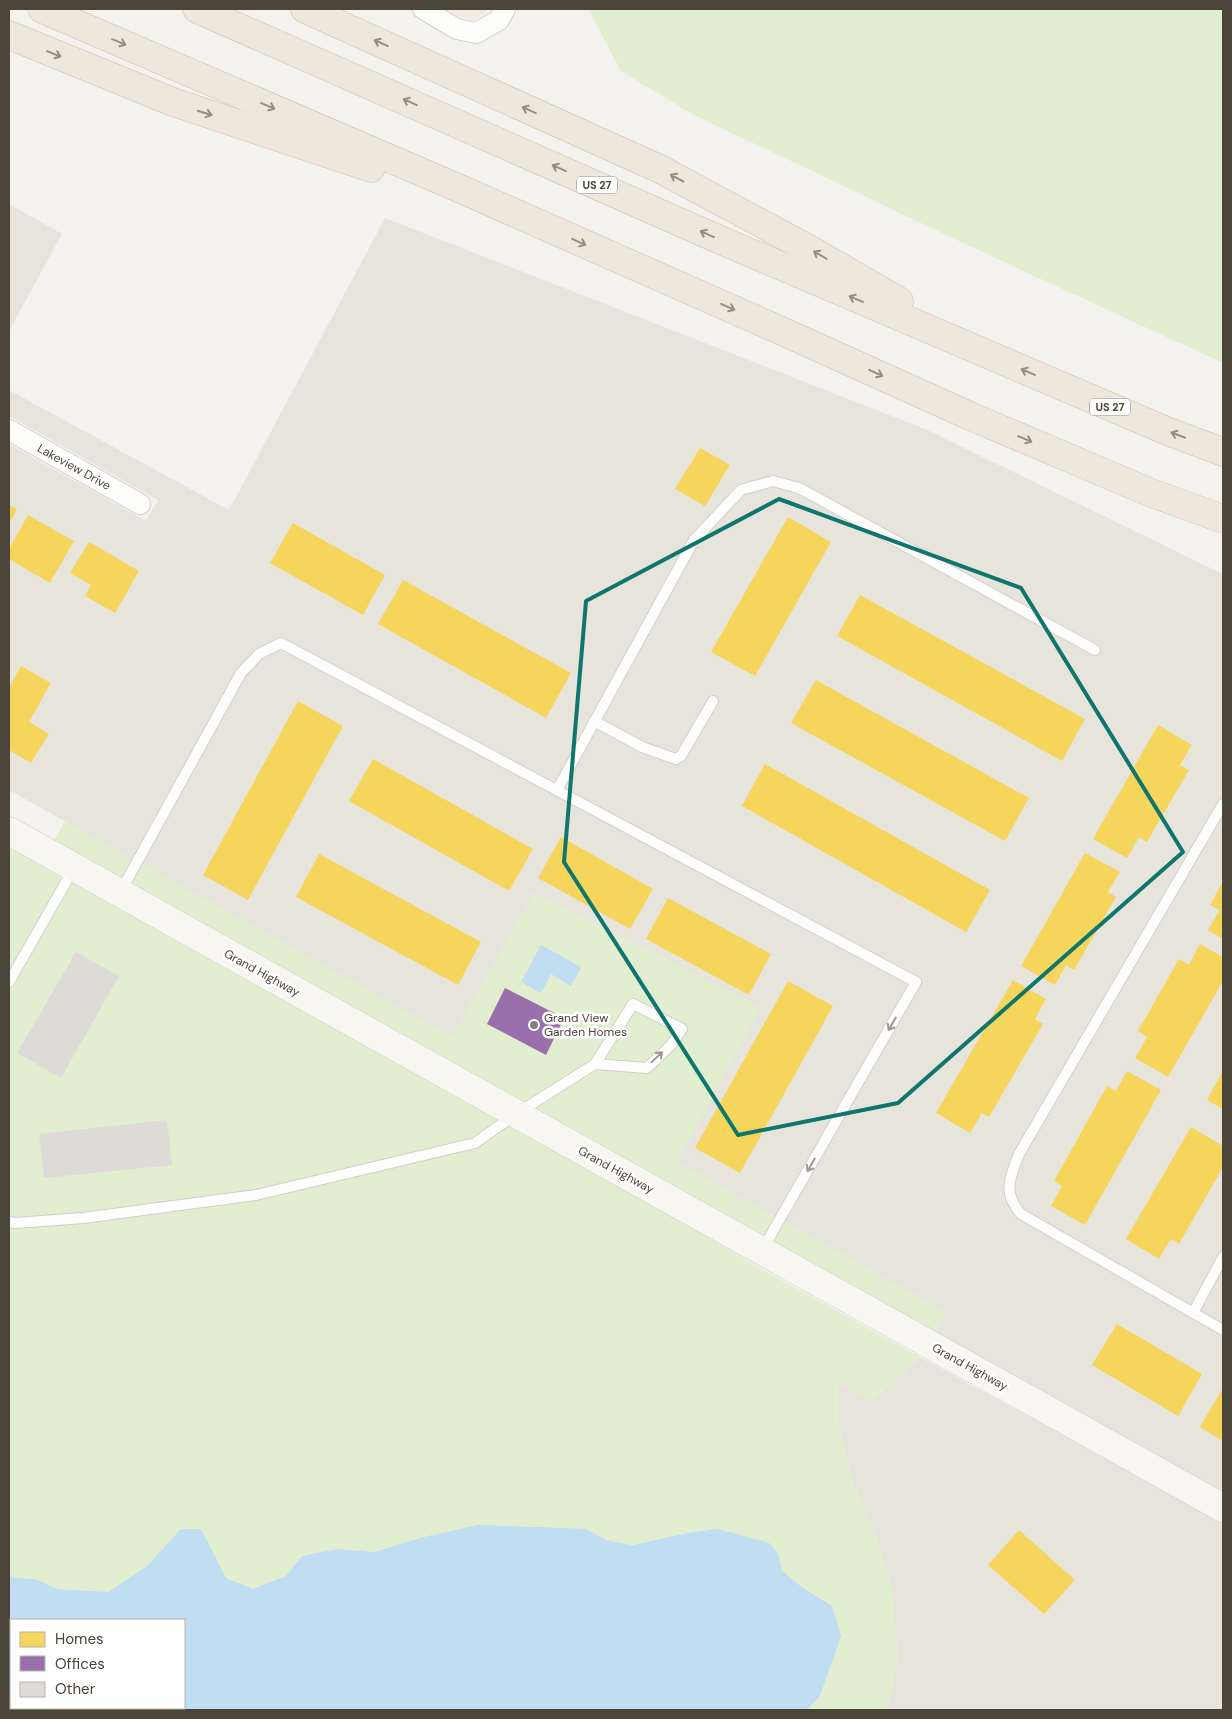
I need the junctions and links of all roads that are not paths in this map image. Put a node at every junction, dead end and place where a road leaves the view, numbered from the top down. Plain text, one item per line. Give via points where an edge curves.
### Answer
1 (42, 9) edge
2 (197, 9) edge
3 (305, 9) edge
4 (423, 9) edge
5 (505, 9) edge
6 (9, 35) edge
7 (534, 222) junction
8 (998, 358) junction
9 (9, 430) edge
10 (1223, 452) edge
11 (140, 504) dead end
12 (1223, 520) edge
13 (1095, 650) dead end
14 (712, 701) dead end
15 (594, 721) junction
16 (556, 790) junction
17 (1223, 804) edge
18 (9, 832) edge
19 (74, 868) junction
20 (120, 893) junction
21 (9, 982) edge
22 (595, 1064) junction
23 (516, 1114) junction
24 (9, 1222) edge
25 (762, 1251) junction
26 (1223, 1257) edge
27 (1193, 1313) junction
28 (1223, 1330) edge
29 (1223, 1508) edge

1 -> 7 highway
8 -> 2 highway, US 27 via 736,247
8 -> 3 highway via 809,249 660,169
4 - 5 street via 458,29 476,33 498,20
6 -> 7 highway via 173,102
7 -> 12 highway via 970,416
10 -> 8 highway, US 27
9 - 11 street, Lakeview Drive
13 - 15 lane via 799,488 774,481 741,490 694,540
14 - 15 lane via 681,756 676,758 642,747
15 - 16 lane
16 - 20 lane via 281,644 259,654 241,673
16 -> 25 lane via 916,982
17 - 27 lane via 1019,1154 1009,1183 1012,1204 1021,1214
18 - 19 street, Grand Highway
19 - 20 street, Grand Highway
19 - 21 lane
20 - 23 street, Grand Highway
22 -> 22 lane via 647,1068 682,1028 633,1004
22 - 23 lane
23 - 24 lane via 475,1143 256,1195 83,1218
23 - 25 street, Grand Highway
25 - 29 street, Grand Highway
26 - 27 lane
27 - 28 lane

